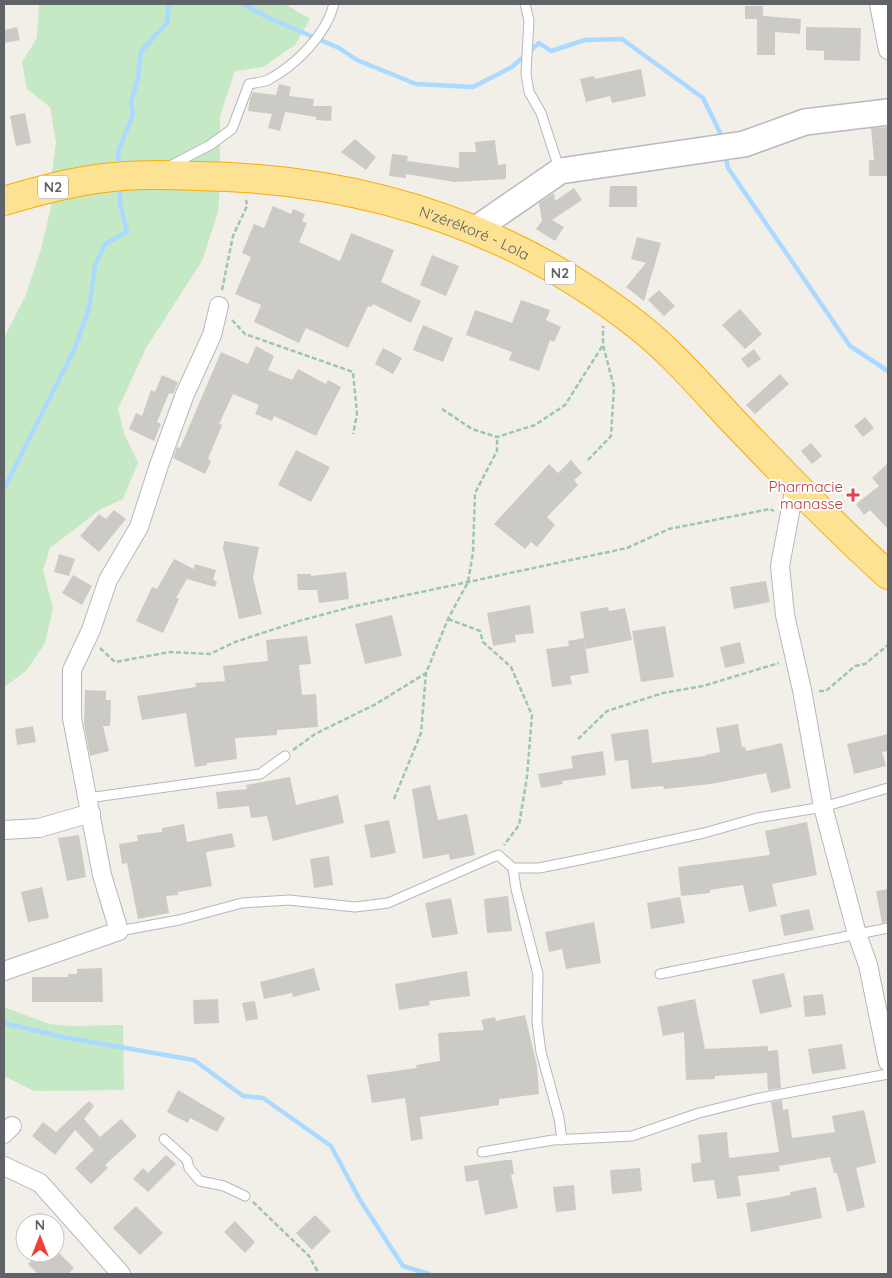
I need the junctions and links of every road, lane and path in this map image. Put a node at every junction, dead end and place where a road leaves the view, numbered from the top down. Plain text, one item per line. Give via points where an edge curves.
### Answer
1 (334, 4) edge
2 (525, 4) edge
3 (879, 4) edge
4 (888, 50) edge
5 (888, 112) edge
6 (560, 171) junction
7 (128, 176) junction
8 (242, 176) junction
9 (4, 201) edge
10 (476, 229) junction
11 (602, 300) junction
12 (219, 306) junction
13 (603, 345) junction
14 (442, 409) dead end
15 (354, 434) dead end
16 (498, 437) junction
17 (588, 460) dead end
18 (795, 486) junction
19 (788, 520) junction
20 (888, 575) edge
21 (468, 582) junction
22 (448, 618) junction
23 (88, 637) junction
24 (888, 645) edge
25 (795, 658) junction
26 (426, 673) junction
27 (802, 690) junction
28 (578, 740) dead end
29 (285, 756) joint
30 (888, 788) edge
31 (394, 800) dead end
32 (90, 806) junction
33 (823, 807) junction
34 (4, 830) edge
35 (498, 855) junction
36 (513, 868) junction
37 (888, 928) edge
38 (119, 931) junction
39 (857, 934) junction
40 (4, 971) edge
41 (660, 974) dead end
42 (888, 1062) edge
43 (888, 1074) edge
44 (164, 1139) dead end
45 (562, 1140) junction
46 (482, 1152) dead end
47 (176, 1160) dead end
48 (188, 1164) junction
49 (4, 1166) edge
50 (245, 1196) joint
51 (121, 1274) edge
52 (319, 1274) edge

1 - 7 lane via 320,35 300,58 268,80 249,84 232,129 210,145
2 - 6 lane via 529,20 526,73 529,92 541,113
3 - 4 street
5 - 6 street via 805,122 744,144
6 - 10 street
7 - 8 highway, N'zérékoré - Lola / N2
7 - 9 highway, N'zérékoré - Lola / N2 via 57,186
8 - 10 highway, N'zérékoré - Lola / N2 via 332,187 416,208
8 - 12 path via 247,206 233,236
10 - 11 highway, N'zérékoré - Lola / N2 via 540,261
11 - 13 path
11 - 18 highway, N'zérékoré - Lola / N2 via 639,326 688,373
12 - 15 path via 244,334 354,372 357,414
12 - 23 street via 212,335 158,465 139,527 108,580
13 - 16 path via 566,405 535,425
13 - 17 path via 614,387 611,436
14 - 16 path via 472,429
16 - 21 path via 497,451 475,493 473,553
18 - 19 street
18 - 20 highway, N'zérékoré - Lola / N2
19 - 21 path via 770,509 732,516 669,529 627,548
19 - 25 street via 780,579
21 - 22 path
21 - 23 path via 299,621 235,642 210,654 170,652 115,662
22 - 26 path
22 - 35 path via 480,631 483,642 512,667 532,715 519,825
23 - 32 street via 72,670 72,718
24 - 27 path via 865,664 855,666 826,691
25 - 27 street
25 - 28 path via 703,686 663,692 607,711
26 - 29 path via 376,704 314,734
26 - 31 path via 421,733
27 - 33 street
29 - 32 lane via 260,774
30 - 33 lane
32 - 34 street via 39,828
32 - 38 street via 102,876
33 - 36 lane via 757,818 575,861 539,868
33 - 39 street
35 - 36 lane
35 - 38 lane via 388,903 355,907 289,900 242,903 179,920
36 - 45 lane via 538,974 537,1022 541,1052
37 - 39 lane
38 - 40 street
39 - 41 lane
39 - 42 street via 868,965
43 - 45 lane via 755,1099 699,1113 632,1136
44 - 48 lane
45 - 46 lane
47 - 48 lane
48 - 50 lane via 200,1181 224,1186
49 - 51 street via 40,1183
50 - 52 path via 264,1210 309,1256

